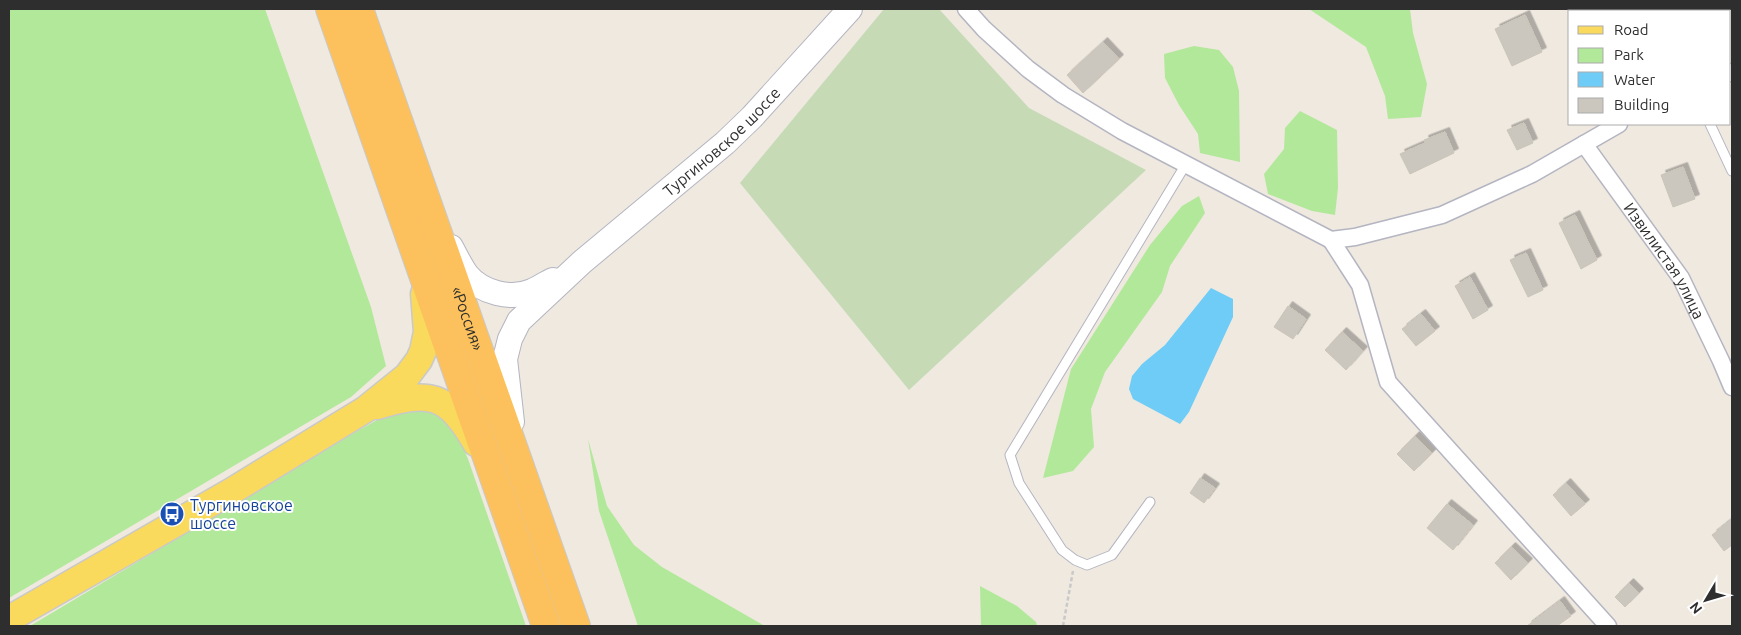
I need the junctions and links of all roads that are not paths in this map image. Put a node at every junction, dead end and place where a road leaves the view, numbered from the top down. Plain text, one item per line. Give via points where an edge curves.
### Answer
1 (330, 9) edge
2 (359, 9) edge
3 (850, 9) edge
4 (966, 9) edge
5 (1617, 125) edge
6 (1710, 125) edge
7 (1584, 144) junction
8 (1186, 164) junction
9 (1732, 171) edge
10 (428, 206) junction
11 (1331, 240) junction
12 (582, 262) junction
13 (422, 271) junction
14 (1732, 387) edge
15 (366, 409) junction
16 (517, 458) junction
17 (490, 467) junction
18 (1150, 502) dead end
19 (9, 619) edge
20 (546, 626) edge
21 (576, 626) edge
22 (1608, 626) edge

1 - 13 highway, «Россия»
2 - 10 highway, «Россия»
3 - 12 main road, Тургиновское шоссе via 752,117
4 - 8 street via 1028,69 1063,95 1122,131
5 - 7 street
6 - 9 lane
7 - 11 street via 1532,174 1442,216
7 - 14 street, Извилистая улица via 1681,278
8 - 11 street
8 - 18 lane via 1010,455 1019,483 1062,550 1087,565 1112,555
10 - 12 main road, Тургиновское шоссе via 467,274 492,291 512,295 532,291
10 - 16 highway, «Россия»
11 - 22 street via 1360,285 1388,382
12 - 16 main road, Тургиновское шоссе via 524,316 507,345 505,372
13 - 15 main road via 428,323 423,351 407,376
13 - 17 highway, «Россия»
15 - 17 main road via 411,397 430,398 442,403 462,419
15 - 19 main road via 232,492
16 - 21 highway, «Россия»
17 - 20 highway, «Россия»

